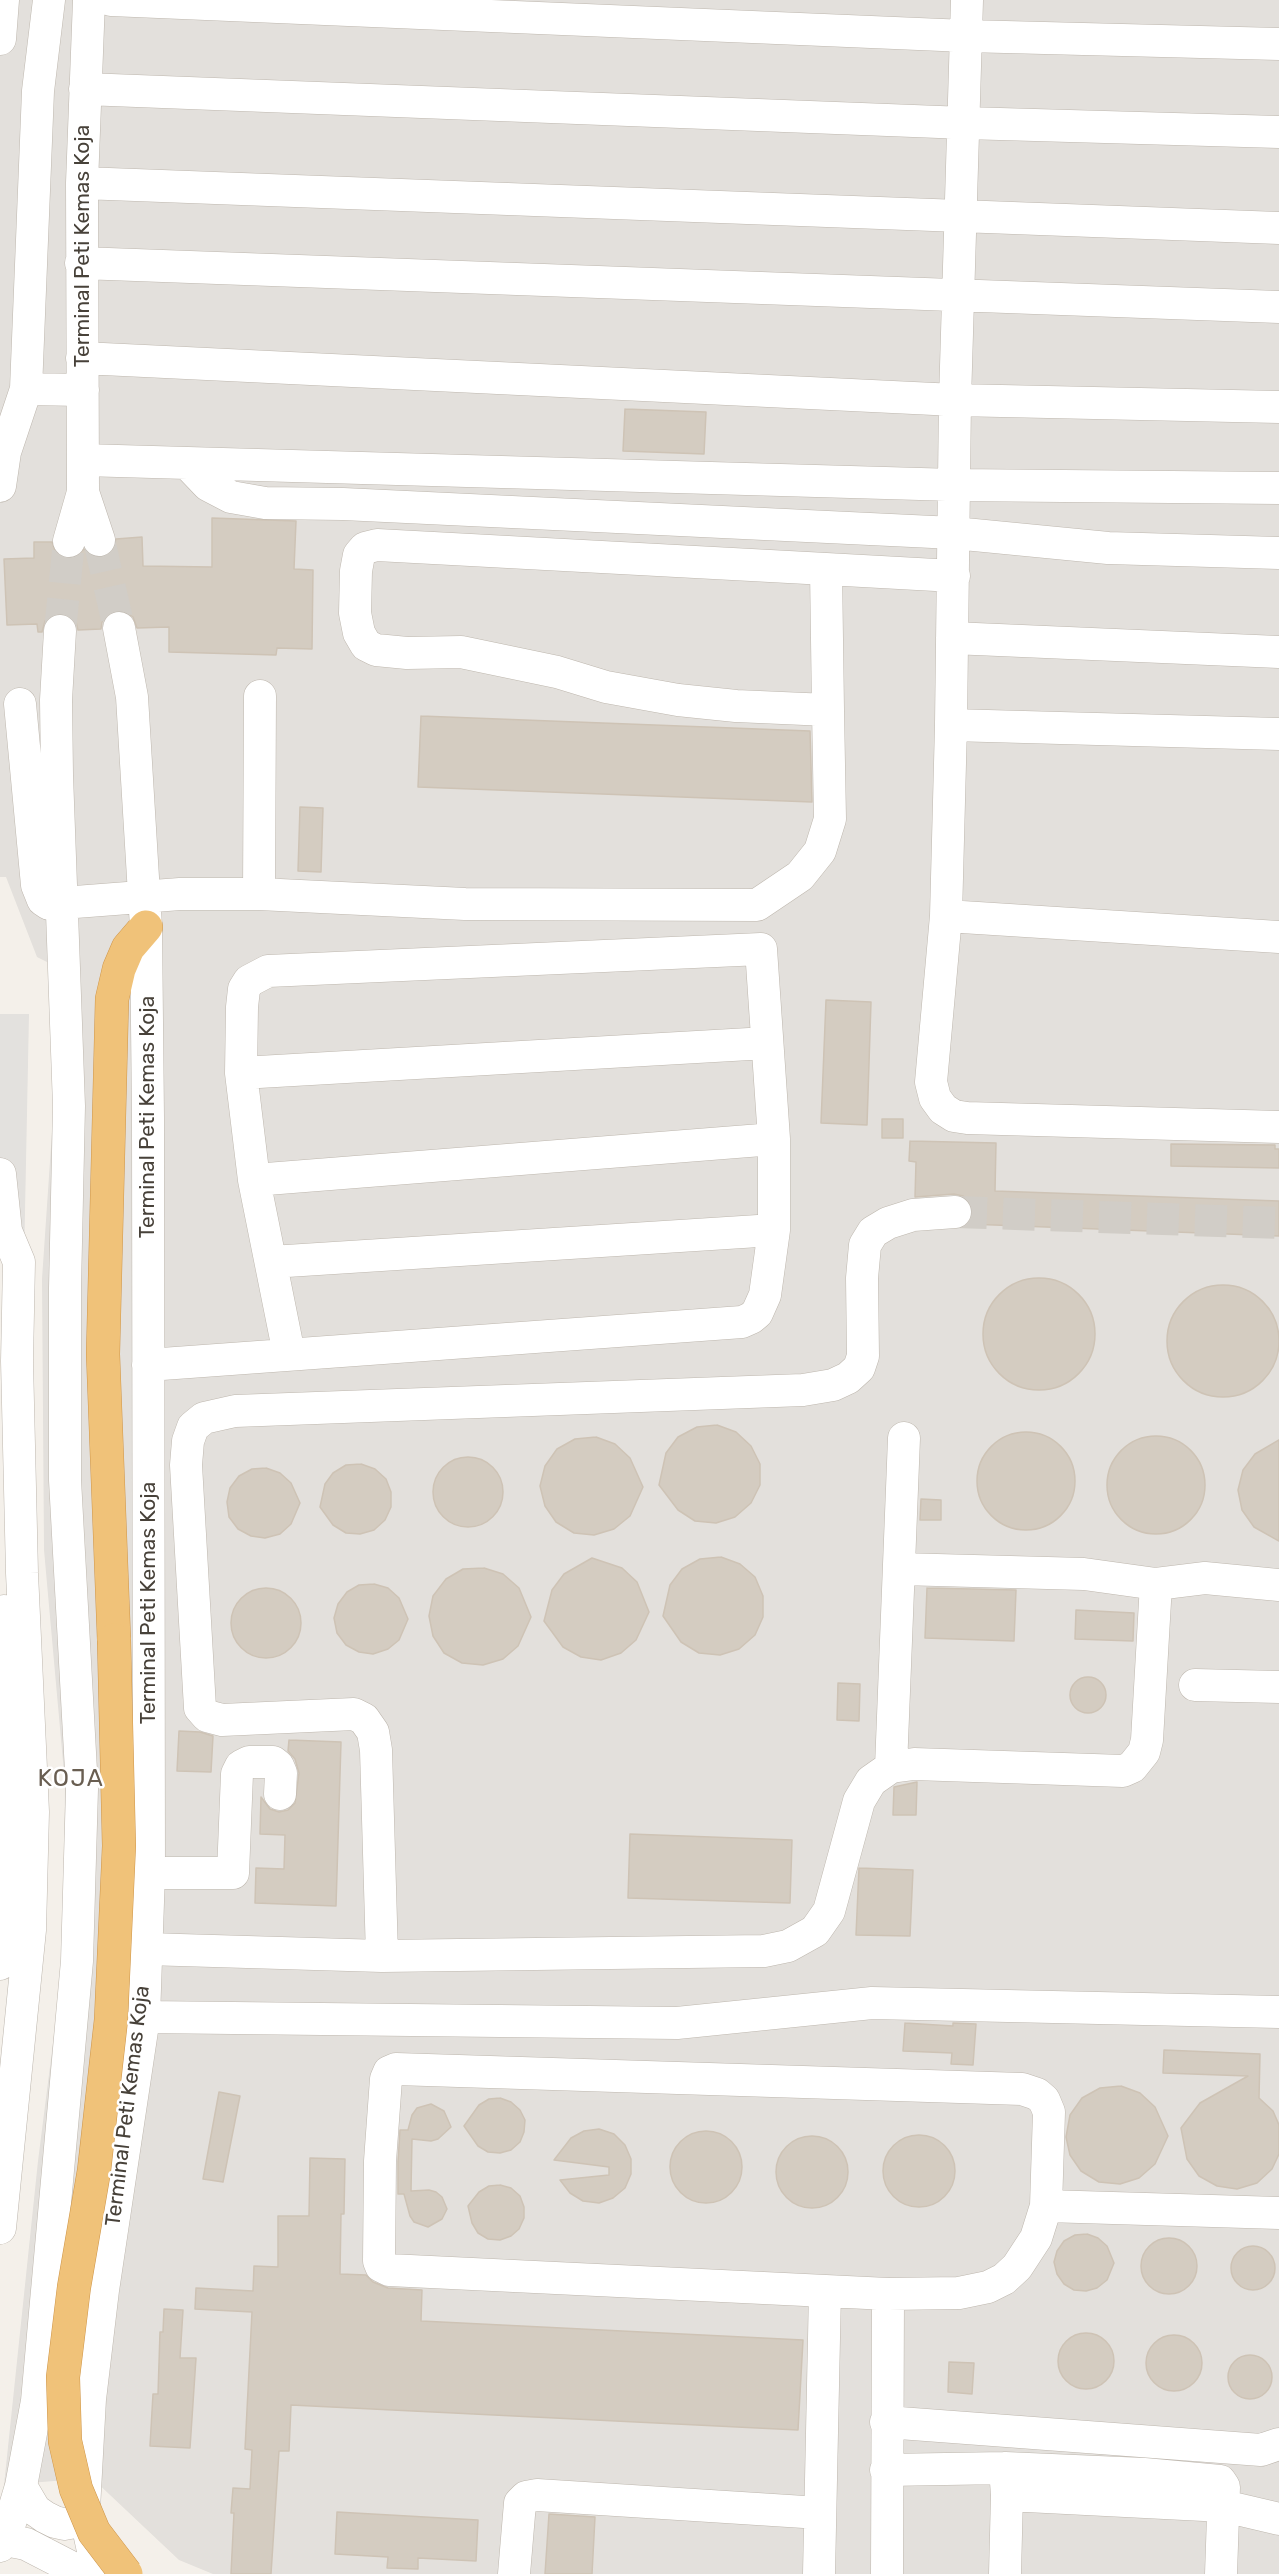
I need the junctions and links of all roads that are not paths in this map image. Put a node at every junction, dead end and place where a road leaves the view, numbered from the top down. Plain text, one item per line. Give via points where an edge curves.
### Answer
1 (2, 0) edge
2 (49, 0) edge
3 (89, 0) edge
4 (111, 0) edge
5 (967, 0) edge
6 (966, 36) junction
7 (0, 39) edge
8 (1279, 44) edge
9 (85, 89) junction
10 (965, 123) junction
11 (1279, 132) edge
12 (82, 183) junction
13 (961, 216) junction
14 (1279, 228) edge
15 (81, 263) junction
16 (959, 296) junction
17 (1279, 307) edge
18 (82, 358) junction
19 (26, 389) junction
20 (83, 390) junction
21 (955, 400) junction
22 (1279, 407) edge
23 (83, 460) junction
24 (187, 463) junction
25 (343, 467) junction
26 (955, 484) junction
27 (0, 486) edge
28 (1279, 488) edge
29 (343, 504) junction
30 (954, 532) junction
31 (84, 541) tunnel mouth
32 (1279, 553) edge
33 (826, 569) junction
34 (954, 576) junction
35 (119, 628) tunnel mouth
36 (60, 631) tunnel mouth
37 (952, 638) junction
38 (1279, 652) edge
39 (260, 696) dead end
40 (21, 704) dead end
41 (828, 710) junction
42 (951, 725) junction
43 (1279, 734) edge
44 (259, 894) junction
45 (62, 902) junction
46 (757, 905) junction
47 (145, 911) junction
48 (946, 916) junction
49 (1279, 937) edge
50 (761, 949) junction
51 (767, 1043) junction
52 (241, 1073) junction
53 (1279, 1127) edge
54 (774, 1139) junction
55 (0, 1174) edge
56 (254, 1179) junction
57 (955, 1212) tunnel mouth
58 (774, 1230) junction
59 (3, 1240) edge
60 (272, 1262) junction
61 (289, 1354) junction
62 (148, 1365) junction
63 (904, 1438) dead end
64 (0, 1466) edge
65 (900, 1569) junction
66 (1156, 1584) junction
67 (1279, 1585) edge
68 (14, 1599) junction
69 (1195, 1684) dead end
70 (1279, 1688) edge
71 (891, 1767) junction
72 (280, 1794) dead end
73 (149, 1873) junction
74 (146, 1949) junction
75 (382, 1956) junction
76 (0, 1964) edge
77 (1279, 2012) edge
78 (144, 2017) junction
79 (9, 2059) edge
80 (1046, 2206) junction
81 (1279, 2213) edge
82 (0, 2228) edge
83 (825, 2290) junction
84 (888, 2294) junction
85 (886, 2422) junction
86 (1279, 2444) edge
87 (886, 2470) junction
88 (1006, 2482) junction
89 (21, 2486) junction
90 (1224, 2506) junction
91 (820, 2513) junction
92 (1279, 2519) edge
93 (86, 2520) junction
94 (2, 2540) edge
95 (84, 2574) edge
96 (98, 2574) edge
97 (126, 2574) edge
98 (514, 2574) edge
99 (819, 2574) edge
100 (887, 2574) edge
101 (1005, 2574) edge
102 (1221, 2574) edge

1 - 7 street
2 - 19 street via 38,91
3 - 9 street, Terminal Peti Kemas Koja
4 - 6 street
5 - 6 street
6 - 8 street
6 - 10 street
9 - 10 street
9 - 12 street, Terminal Peti Kemas Koja
10 - 11 street
10 - 13 street
12 - 13 street
12 - 15 street, Terminal Peti Kemas Koja
13 - 14 street
13 - 16 street
15 - 16 street
15 - 18 street, Terminal Peti Kemas Koja
16 - 17 street
16 - 21 street
18 - 20 street, Terminal Peti Kemas Koja
18 - 21 street
19 - 20 street
19 - 27 street via 5,452
20 - 23 street, Terminal Peti Kemas Koja
21 - 22 street
21 - 26 street
23 - 24 street
23 - 31 street, Terminal Peti Kemas Koja
24 - 25 street
24 - 29 street via 208,484 231,497 265,503
25 - 26 street
25 - 29 street
26 - 28 street
26 - 30 street
29 - 30 street
30 - 32 street via 1108,548
30 - 34 street
33 - 34 street
33 - 41 street
33 - 41 street via 377,545 365,548 359,555 355,613 359,633 366,645 376,650 461,652 678,700
34 - 37 street
35 - 47 street, Terminal Peti Kemas Koja via 132,697
36 - 45 street via 56,700
37 - 38 street
37 - 42 street
39 - 44 street
40 - 45 street via 37,885 43,900 49,904
41 - 46 street via 830,819 820,850 800,876
42 - 43 street
42 - 48 street
44 - 46 street via 465,903
44 - 47 street
45 - 47 street
45 - 89 street via 69,1106 65,1480 82,1789 80,1869 77,1960 45,2323
46 - 50 street
47 - 62 street, Terminal Peti Kemas Koja
47 - 97 highway, bridge via 119,969 112,999 103,1354 119,1846 111,2020 94,2171 63,2377 65,2441 76,2489 94,2532
48 - 49 street
48 - 53 street via 931,1082 935,1098 954,1116
50 - 51 street
50 - 52 street via 268,971 256,975 244,989
51 - 52 street
51 - 54 street
52 - 56 street
54 - 56 street
54 - 58 street
55 - 59 street
56 - 60 street
57 - 75 street via 913,1215 873,1233 865,1245 862,1278 863,1356 859,1368 833,1385 803,1390 235,1411 204,1418 193,1427 186,1465 200,1708 207,1716 222,1720 354,1714 364,1719 373,1732 376,1750
58 - 60 street
58 - 61 street via 762,1305 742,1322
59 - 68 street via 19,1262
60 - 61 street
61 - 62 street
62 - 73 street, Terminal Peti Kemas Koja
63 - 65 street
64 - 68 street
65 - 66 street via 1084,1574
65 - 71 street
66 - 67 street via 1205,1578
66 - 71 street via 1146,1740 1144,1752 1132,1767 1123,1771 914,1764
68 - 76 street
68 - 79 street via 33,1812 30,1930
69 - 70 street
71 - 75 street via 871,1780 858,1801 829,1911 815,1931 788,1946 764,1951
72 - 73 street via 281,1773 273,1762 241,1766 237,1774 243,1874
73 - 74 street, Terminal Peti Kemas Koja
74 - 75 street
74 - 78 street, Terminal Peti Kemas Koja
77 - 78 street via 872,2003 677,2023
78 - 93 street, Terminal Peti Kemas Koja via 90,2399
79 - 82 street
80 - 81 street
80 - 83 street via 1049,2112 1037,2094 1022,2089 396,2069 387,2075 380,2161 379,2261 386,2270
80 - 84 street via 1027,2254 1004,2279 959,2293
83 - 84 street
83 - 91 street
84 - 85 street
85 - 86 street via 1261,2450
85 - 87 street
87 - 88 street
87 - 100 street
88 - 90 street
88 - 101 street
89 - 93 street via 35,2510 45,2517 64,2523
89 - 94 street
90 - 92 street
90 - 102 street
91 - 98 street via 526,2497 520,2503
91 - 99 street
93 - 96 street, Terminal Peti Kemas Koja
94 - 95 street via 26,2544

